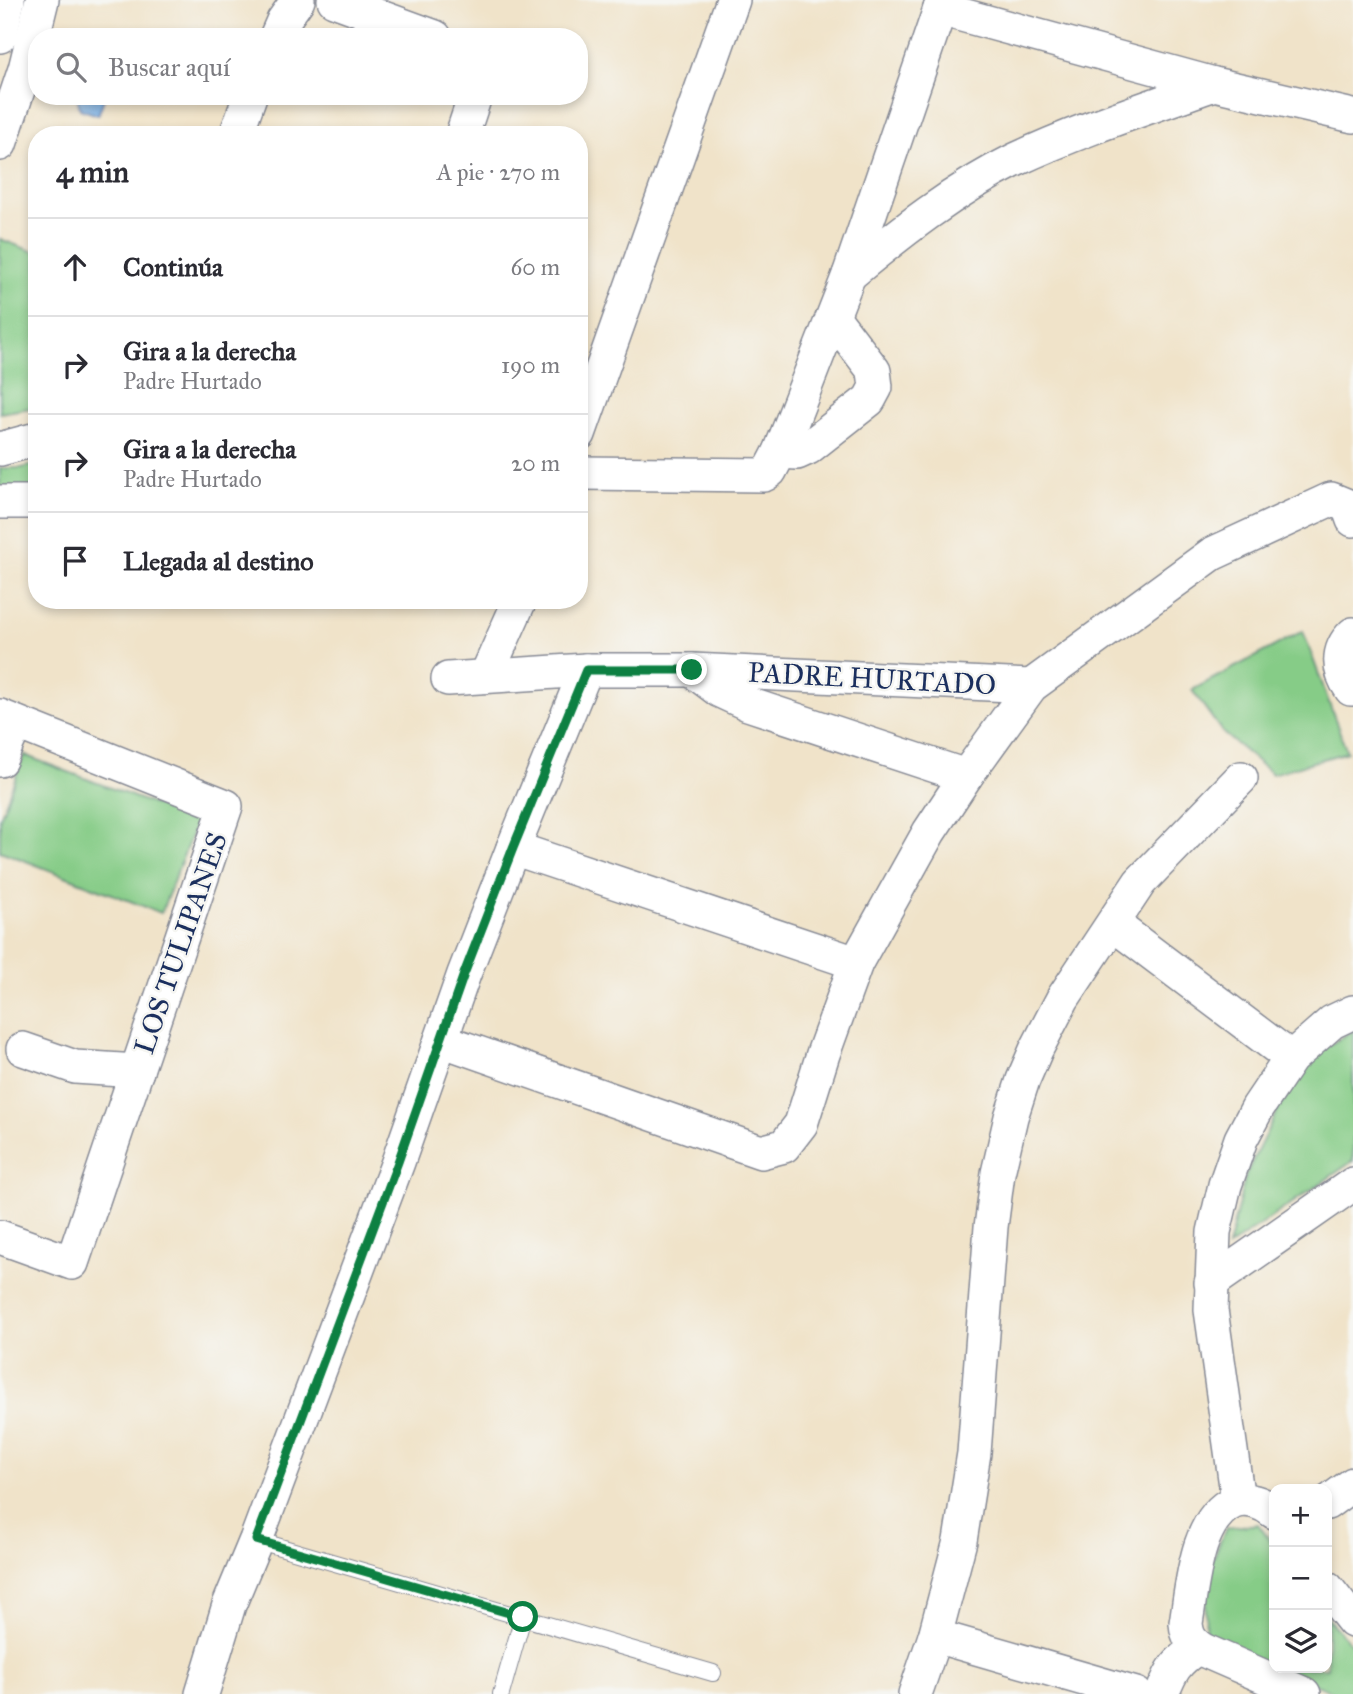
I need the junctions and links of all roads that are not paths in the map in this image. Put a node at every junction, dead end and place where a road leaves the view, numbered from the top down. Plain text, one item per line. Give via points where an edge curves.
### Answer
1 (8, 0) edge
2 (42, 0) edge
3 (298, 0) edge
4 (334, 0) edge
5 (733, 0) edge
6 (942, 5) edge
7 (35, 28) edge
8 (280, 28) edge
9 (410, 28) edge
10 (0, 36) edge
11 (28, 57) edge
12 (1214, 84) junction
13 (247, 105) edge
14 (472, 105) edge
15 (1353, 116) edge
16 (239, 126) edge
17 (465, 126) edge
18 (0, 144) edge
19 (849, 275) junction
20 (833, 317) junction
21 (588, 409) edge
22 (28, 441) edge
23 (0, 449) edge
24 (780, 452) junction
25 (588, 473) edge
26 (1353, 520) edge
27 (516, 609) edge
28 (1353, 634) edge
29 (586, 670) junction
30 (692, 670) junction
31 (486, 676) junction
32 (448, 679) dead end
33 (1031, 686) junction
34 (1353, 689) edge
35 (4, 740) edge
36 (966, 776) junction
37 (1241, 778) dead end
38 (513, 848) junction
39 (1113, 924) junction
40 (856, 963) junction
41 (1353, 1012) edge
42 (441, 1040) junction
43 (23, 1049) dead end
44 (1292, 1058) junction
45 (137, 1071) junction
46 (1353, 1184) edge
47 (0, 1237) edge
48 (1211, 1283) junction
49 (1353, 1484) edge
50 (1332, 1499) edge
51 (1238, 1500) junction
52 (1269, 1509) edge
53 (256, 1540) junction
54 (1332, 1594) edge
55 (523, 1617) junction
56 (1353, 1620) edge
57 (935, 1636) junction
58 (1198, 1647) junction
59 (713, 1673) dead end
60 (202, 1694) edge
61 (501, 1694) edge
62 (915, 1694) edge
63 (1136, 1694) edge
64 (1162, 1694) edge
65 (1304, 1694) edge

1 - 10 street
2 - 7 street
3 - 8 street
4 - 9 street
5 - 21 street
6 - 12 street
6 - 19 street
11 - 18 street
12 - 15 street
12 - 19 street via 1013,161 905,228
13 - 16 street
14 - 17 street
19 - 20 street
20 - 24 street
20 - 24 street via 874,371 876,387 869,400 808,448
22 - 23 street
24 - 25 street via 764,475
26 - 33 street via 1348,506 1331,499 1212,554
27 - 31 street
28 - 34 street via 1340,658 1344,679
29 - 30 street, PADRE HURTADO
29 - 31 street, PADRE HURTADO
29 - 38 street
30 - 33 street, PADRE HURTADO
30 - 36 street via 748,704
31 - 32 street, PADRE HURTADO
33 - 36 street
35 - 45 street, LOS TULIPANES via 226,806
36 - 40 street
37 - 39 street via 1140,882
38 - 40 street
38 - 42 street
39 - 44 street
39 - 57 street via 1063,998 1031,1060 1011,1116 991,1227 974,1453 960,1541
40 - 42 street via 800,1124 784,1146 761,1152
41 - 44 street via 1332,1023
42 - 53 street
43 - 45 street via 75,1067
44 - 48 street via 1241,1139 1214,1232
45 - 47 street via 72,1263
46 - 48 street
48 - 51 street
49 - 50 street
51 - 52 street
51 - 58 street via 1222,1508 1199,1548 1186,1623 1191,1642
53 - 55 lane
53 - 60 street via 229,1605
54 - 56 street
55 - 59 lane
55 - 61 lane
57 - 62 street
57 - 63 street
58 - 64 street via 1177,1662
58 - 65 street

